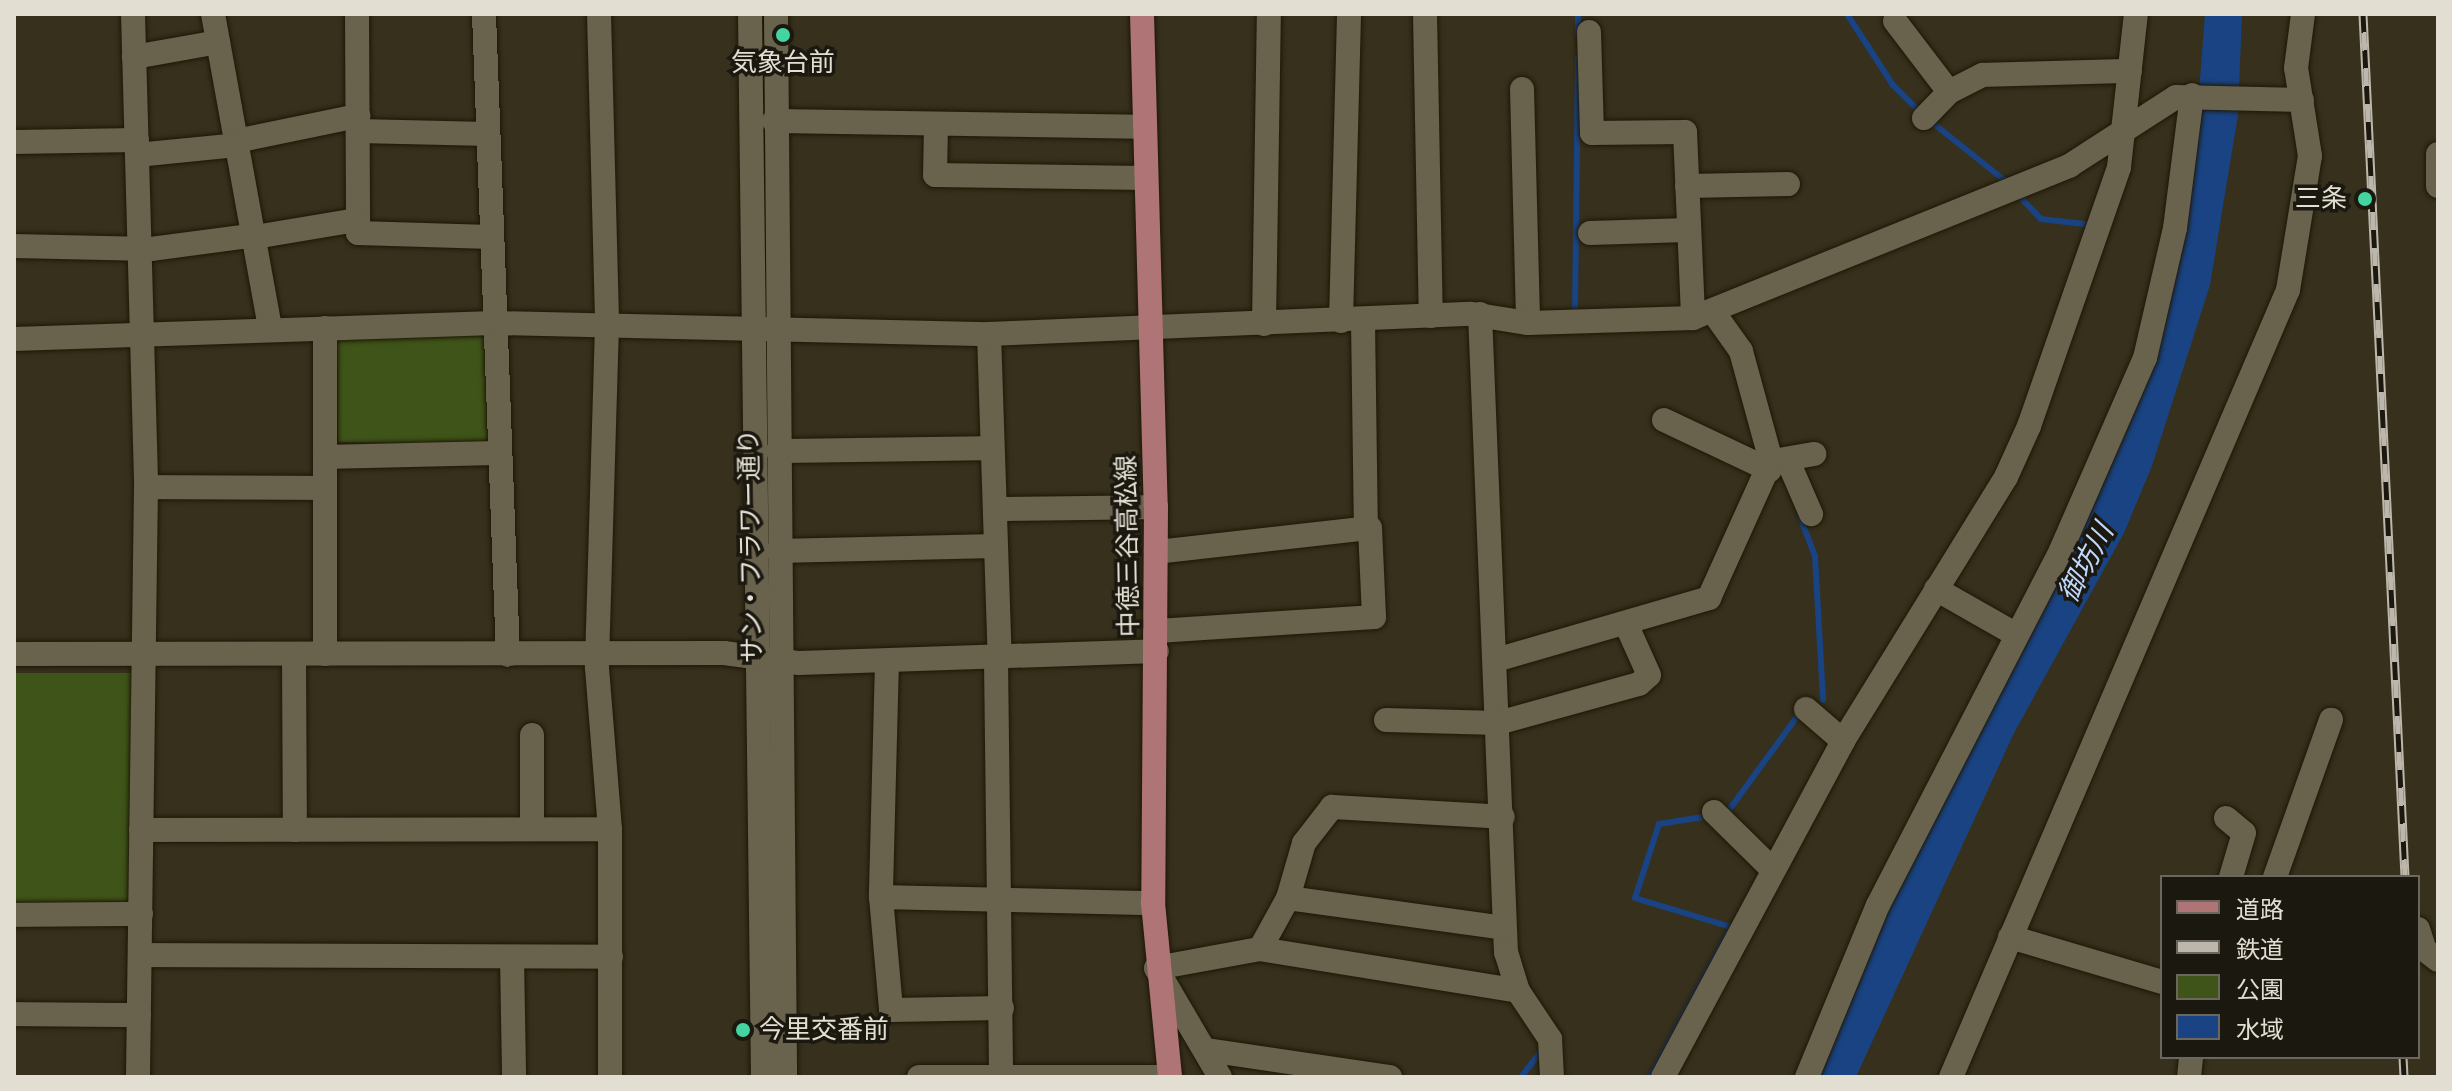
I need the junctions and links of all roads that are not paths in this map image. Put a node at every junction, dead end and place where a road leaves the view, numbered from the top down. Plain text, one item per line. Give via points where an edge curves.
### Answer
1 (133, 14) edge
2 (213, 14) edge
3 (357, 14) edge
4 (484, 14) edge
5 (599, 14) edge
6 (750, 14) edge
7 (776, 14) edge
8 (1142, 14) edge
9 (1269, 14) edge
10 (1349, 14) edge
11 (1425, 14) edge
12 (2136, 14) edge
13 (2303, 14) edge
14 (1895, 21) dead end
15 (1589, 32) dead end
16 (218, 42) junction
17 (134, 57) junction
18 (2130, 71) junction
19 (1522, 89) dead end
20 (1949, 92) junction
21 (2194, 94) junction
22 (2302, 100) junction
23 (1924, 118) dead end
24 (774, 121) junction
25 (358, 124) junction
26 (936, 125) junction
27 (1142, 127) junction
28 (2129, 130) junction
29 (488, 134) junction
30 (14, 142) edge
31 (236, 143) junction
32 (137, 148) junction
33 (2438, 154) edge
34 (1145, 178) junction
35 (1788, 184) dead end
36 (1687, 186) junction
37 (2438, 186) edge
38 (357, 220) junction
39 (1688, 230) junction
40 (1590, 233) dead end
41 (248, 237) junction
42 (491, 237) junction
43 (14, 246) edge
44 (140, 248) junction
45 (1480, 314) junction
46 (1704, 315) junction
47 (1431, 316) junction
48 (1352, 321) junction
49 (495, 323) junction
50 (1528, 323) junction
51 (1264, 324) junction
52 (607, 325) junction
53 (764, 325) junction
54 (325, 328) junction
55 (270, 329) junction
56 (1150, 331) junction
57 (989, 334) junction
58 (14, 339) edge
59 (140, 340) junction
60 (1664, 420) dead end
61 (989, 448) junction
62 (778, 451) junction
63 (496, 453) junction
64 (1814, 454) dead end
65 (325, 457) junction
66 (1776, 464) junction
67 (146, 487) junction
68 (323, 488) junction
69 (1156, 507) junction
70 (995, 509) junction
71 (1811, 514) dead end
72 (1366, 527) junction
73 (995, 546) junction
74 (778, 551) junction
75 (1156, 552) junction
76 (1936, 589) junction
77 (1627, 626) junction
78 (2015, 634) junction
79 (1157, 641) junction
80 (14, 654) edge
81 (325, 654) junction
82 (597, 654) junction
83 (294, 655) junction
84 (508, 655) junction
85 (144, 657) junction
86 (756, 657) junction
87 (780, 660) junction
88 (998, 660) junction
89 (1496, 660) junction
90 (887, 661) junction
91 (1806, 709) dead end
92 (1386, 720) dead end
93 (2331, 720) dead end
94 (1498, 723) junction
95 (532, 735) dead end
96 (1843, 741) junction
97 (1714, 812) dead end
98 (1503, 817) junction
99 (2226, 818) dead end
100 (532, 829) junction
101 (610, 829) junction
102 (141, 830) junction
103 (295, 830) junction
104 (1773, 870) junction
105 (2232, 875) edge
106 (2276, 875) edge
107 (881, 897) junction
108 (1288, 898) junction
109 (1001, 900) junction
110 (1153, 903) junction
111 (141, 914) junction
112 (14, 915) edge
113 (1504, 928) junction
114 (2420, 935) edge
115 (2010, 937) junction
116 (1260, 949) junction
117 (140, 955) junction
118 (512, 957) junction
119 (611, 957) junction
120 (2438, 960) edge
121 (1156, 968) junction
122 (2160, 981) edge
123 (1518, 991) junction
124 (1002, 1008) junction
125 (14, 1014) edge
126 (139, 1015) junction
127 (1207, 1050) junction
128 (1001, 1075) junction
129 (138, 1077) edge
130 (514, 1077) edge
131 (610, 1077) edge
132 (763, 1077) edge
133 (785, 1077) edge
134 (919, 1077) edge
135 (1170, 1077) edge
136 (1220, 1077) edge
137 (1390, 1077) edge
138 (1552, 1077) edge
139 (1663, 1077) edge
140 (1807, 1077) edge
141 (1951, 1077) edge

1 - 17 street
2 - 16 street
3 - 25 street
4 - 29 street
5 - 52 street
6 - 53 street, サン・フラワー通り
7 - 24 street, サン・フラワー通り
8 - 27 main road, 中徳三谷高松線
9 - 51 street
10 - 48 street
11 - 47 street
12 - 18 street
13 - 22 street via 2295,42
14 - 20 street
15 - 36 street via 1592,133 1685,132
16 - 17 street
16 - 31 street
17 - 32 street
18 - 20 street via 1983,75
18 - 28 street
19 - 50 street
20 - 23 street
21 - 22 street
21 - 28 street via 2164,102
21 - 78 street via 2183,184 2145,358 2084,502
22 - 115 street via 2310,156 2288,290
24 - 26 street
24 - 53 street, サン・フラワー通り
25 - 29 street
25 - 31 street
25 - 38 street
26 - 27 street
26 - 34 street via 935,175
27 - 34 main road, 中徳三谷高松線
28 - 46 street via 2039,180
28 - 76 street via 2029,426
29 - 42 street
30 - 32 street
31 - 32 street
31 - 41 street
32 - 44 street
33 - 37 street
34 - 56 main road, 中徳三谷高松線
35 - 36 street
36 - 39 street
38 - 41 street
38 - 42 street via 358,233
39 - 40 street
39 - 46 street
41 - 44 street
41 - 55 street
42 - 49 street
43 - 44 street
44 - 59 street
45 - 47 street
45 - 50 street
45 - 89 street
46 - 50 street
46 - 66 street via 1741,351
47 - 48 street
48 - 51 street
48 - 72 street
49 - 52 street
49 - 54 street
49 - 63 street
51 - 56 street
52 - 53 street
52 - 82 street
53 - 57 street
53 - 62 street, サン・フラワー通り
53 - 86 street, サン・フラワー通り
54 - 55 street
54 - 65 street
55 - 59 street
56 - 57 street
56 - 69 main road, 中徳三谷高松線
57 - 61 street
58 - 59 street
59 - 67 street
60 - 66 street
61 - 62 street
61 - 70 street
62 - 74 street, サン・フラワー通り
63 - 65 street
63 - 84 street
64 - 66 street
65 - 68 street
66 - 71 street
66 - 77 street via 1709,598
67 - 68 street
67 - 85 street
68 - 81 street
69 - 70 street
69 - 75 main road, 中徳三谷高松線
70 - 73 street
72 - 75 street
72 - 79 street via 1374,617
73 - 74 street
73 - 88 street
74 - 87 street, サン・フラワー通り
75 - 79 main road, 中徳三谷高松線
76 - 78 street
76 - 96 street
77 - 89 street
77 - 94 street via 1649,675 1639,684
78 - 140 street via 1878,905
79 - 88 street
79 - 110 main road, 中徳三谷高松線
80 - 85 street
81 - 83 street
81 - 84 street
82 - 84 street
82 - 86 street
82 - 101 street
83 - 85 street
83 - 103 street
85 - 102 street
86 - 87 street
86 - 132 street, サン・フラワー通り
87 - 90 street
87 - 133 street, サン・フラワー通り
88 - 90 street
88 - 109 street
89 - 94 street
90 - 107 street
91 - 96 street
92 - 94 street
93 - 106 street
94 - 98 street
95 - 100 street
96 - 104 street
97 - 104 street
98 - 108 street via 1332,807 1304,843
98 - 113 street
99 - 105 street via 2244,833
100 - 101 street
100 - 103 street
101 - 119 street
102 - 103 street
102 - 111 street
104 - 139 street
107 - 109 street
107 - 124 street via 891,1010
108 - 113 street
108 - 116 street
109 - 110 street
109 - 124 street
110 - 121 main road, 中徳三谷高松線
111 - 112 street
111 - 117 street
113 - 123 street
114 - 120 street via 2425,950
115 - 122 street
115 - 141 street
116 - 121 street
116 - 123 street
117 - 118 street
117 - 126 street
118 - 119 street
118 - 130 street
119 - 131 street
121 - 127 street
121 - 135 main road, 中徳三谷高松線
123 - 138 street via 1550,1039
124 - 128 street
125 - 126 street
126 - 129 street
127 - 136 street
127 - 137 street
128 - 134 street
128 - 135 street

